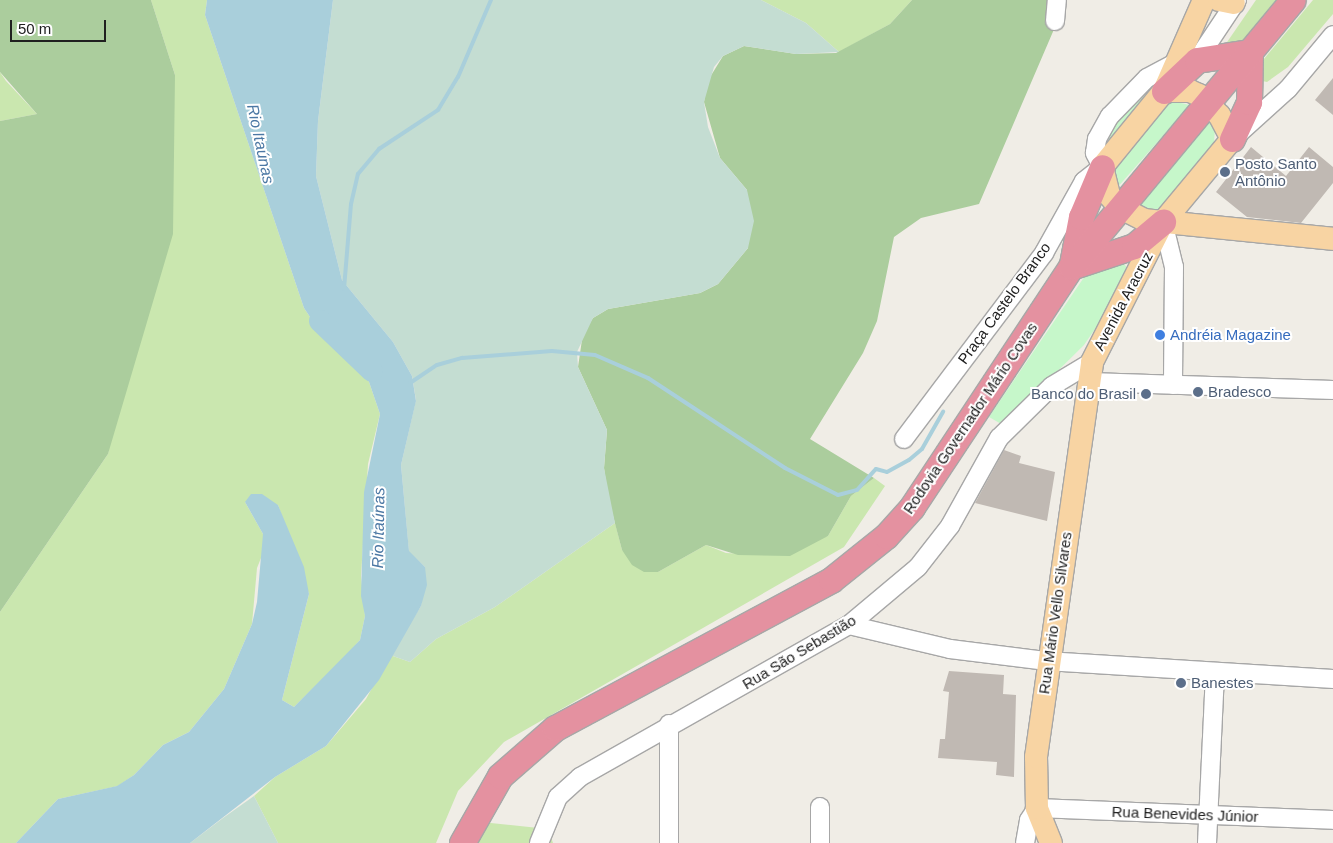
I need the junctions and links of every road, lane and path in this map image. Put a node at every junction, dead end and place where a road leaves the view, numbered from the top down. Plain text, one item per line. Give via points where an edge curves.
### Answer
1 (1057, 0) edge
2 (1293, 0) edge
3 (1217, 1) edge
4 (1055, 21) dead end
5 (1333, 35) edge
6 (1250, 52) junction
7 (1187, 61) junction
8 (1164, 91) junction
9 (1209, 102) junction
10 (1232, 139) junction
11 (1102, 167) junction
12 (1119, 207) junction
13 (1163, 222) junction
14 (1333, 239) edge
15 (1071, 267) junction
16 (1091, 372) junction
17 (1172, 385) junction
18 (1333, 390) edge
19 (904, 439) dead end
20 (849, 625) junction
21 (1047, 661) junction
22 (1214, 672) junction
23 (1333, 679) edge
24 (670, 724) junction
25 (820, 807) dead end
26 (1037, 808) junction
27 (1209, 815) junction
28 (1333, 820) edge
29 (462, 843) edge
30 (539, 843) edge
31 (669, 843) edge
32 (820, 843) edge
33 (1025, 843) edge
34 (1051, 843) edge
35 (1207, 843) edge

1 - 4 street
2 - 6 highway, Rodovia Governador Mário Covas
3 - 7 main road
3 - 7 street
5 - 10 street via 1288,89
6 - 7 highway
6 - 9 highway, Rodovia Governador Mário Covas
6 - 10 highway via 1249,102
7 - 8 highway
7 - 11 street via 1147,78 1110,116 1097,139 1096,154
8 - 9 main road via 1190,91
8 - 11 main road, Praça Castelo Branco
9 - 10 main road
9 - 12 highway, Rodovia Governador Mário Covas
10 - 13 main road
11 - 12 main road via 1109,195
11 - 15 highway via 1080,217
11 - 19 street, Praça Castelo Branco via 1084,181 1044,253
12 - 13 main road via 1144,220
12 - 15 highway, Rodovia Governador Mário Covas
13 - 14 main road via 1191,229
13 - 15 highway via 1134,246
13 - 16 main road, Avenida Aracruz
13 - 17 street via 1174,267
15 - 29 highway, Rodovia Governador Mário Covas via 912,506 886,536 831,580 548,733 500,776
16 - 17 street
16 - 20 street, Rua São Sebastião via 1052,386 1000,438 936,546
16 - 21 main road, Rua Mário Vello Silvares
17 - 18 street
20 - 21 street via 950,649
20 - 24 street, Rua São Sebastião
21 - 22 street
21 - 26 main road, Rua Mário Vello Silvares via 1036,757
22 - 23 street
22 - 27 street
24 - 30 street, Rua São Sebastião via 580,776 558,798
24 - 31 street
25 - 32 street
26 - 27 street, Rua Benevides Júnior
26 - 33 street, Rua Mário Vello Silvares via 1029,820
26 - 34 main road
27 - 28 street, Rua Benevides Júnior
27 - 35 street

